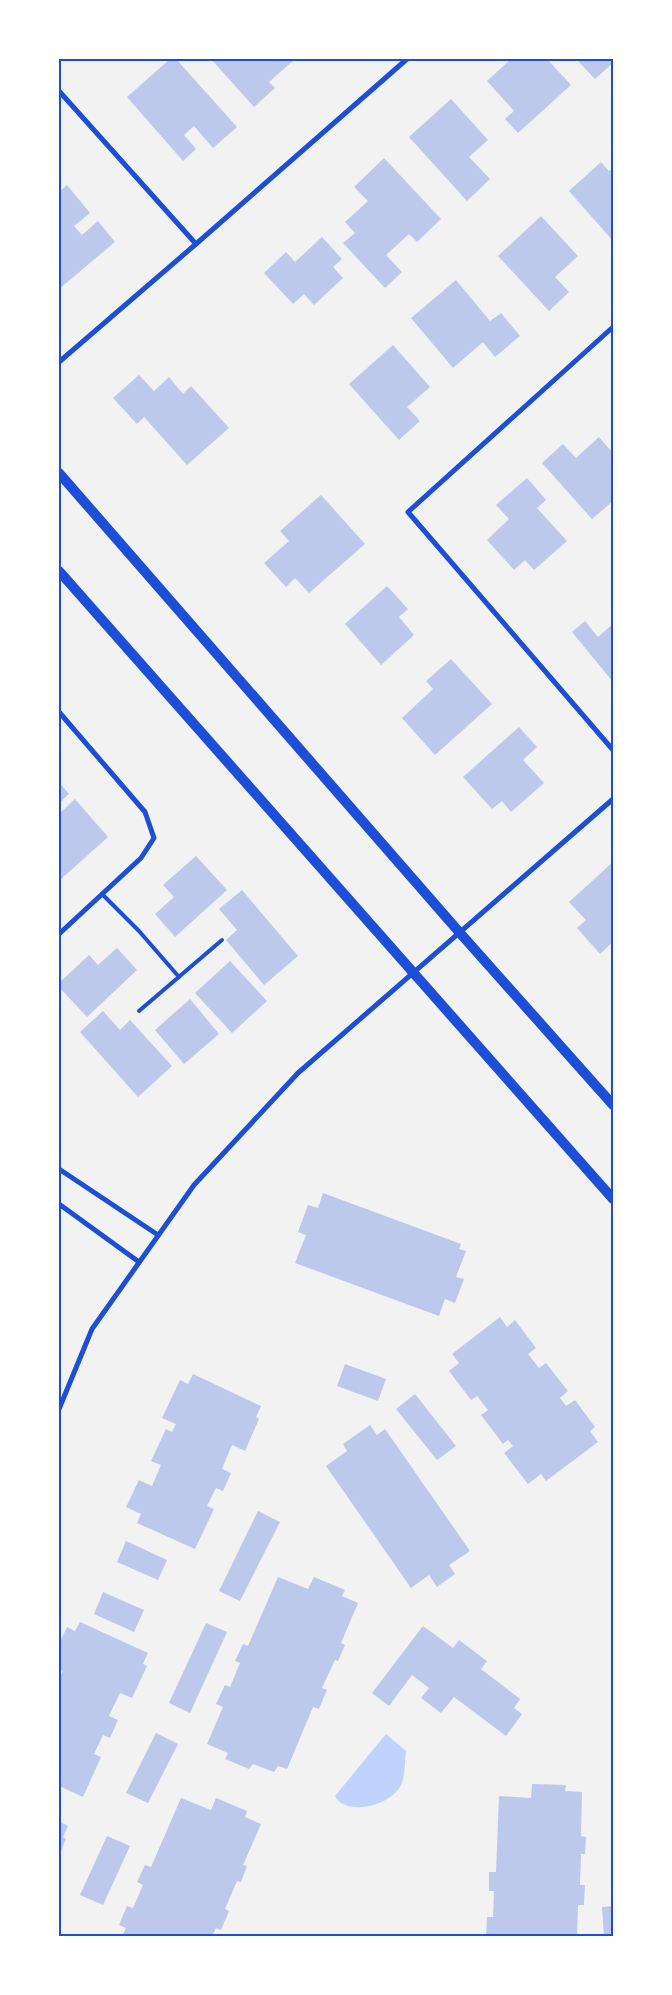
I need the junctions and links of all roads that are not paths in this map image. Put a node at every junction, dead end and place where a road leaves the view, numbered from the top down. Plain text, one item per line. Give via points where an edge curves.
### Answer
1 (407, 59) edge
2 (59, 91) edge
3 (196, 244) junction
4 (613, 327) edge
5 (59, 362) edge
6 (59, 473) edge
7 (59, 572) edge
8 (59, 712) edge
9 (613, 750) edge
10 (613, 798) edge
11 (102, 894) junction
12 (460, 933) junction
13 (59, 934) edge
14 (222, 940) dead end
15 (414, 972) junction
16 (179, 977) junction
17 (139, 1012) dead end
18 (613, 1105) edge
19 (59, 1169) edge
20 (613, 1199) edge
21 (59, 1204) edge
22 (158, 1235) junction
23 (139, 1262) junction
24 (59, 1409) edge

1 - 3 street
2 - 3 street
3 - 5 street
4 - 9 street via 408,512
6 - 12 main road
7 - 15 main road
8 - 11 street via 145,812 154,838 142,858
10 - 12 street
11 - 13 street
11 - 16 lane
12 - 15 street
12 - 18 main road
14 - 16 lane
15 - 20 main road
15 - 22 street via 298,1073 194,1185
16 - 17 lane
19 - 22 street
21 - 23 street
22 - 23 street
23 - 24 street via 92,1329

